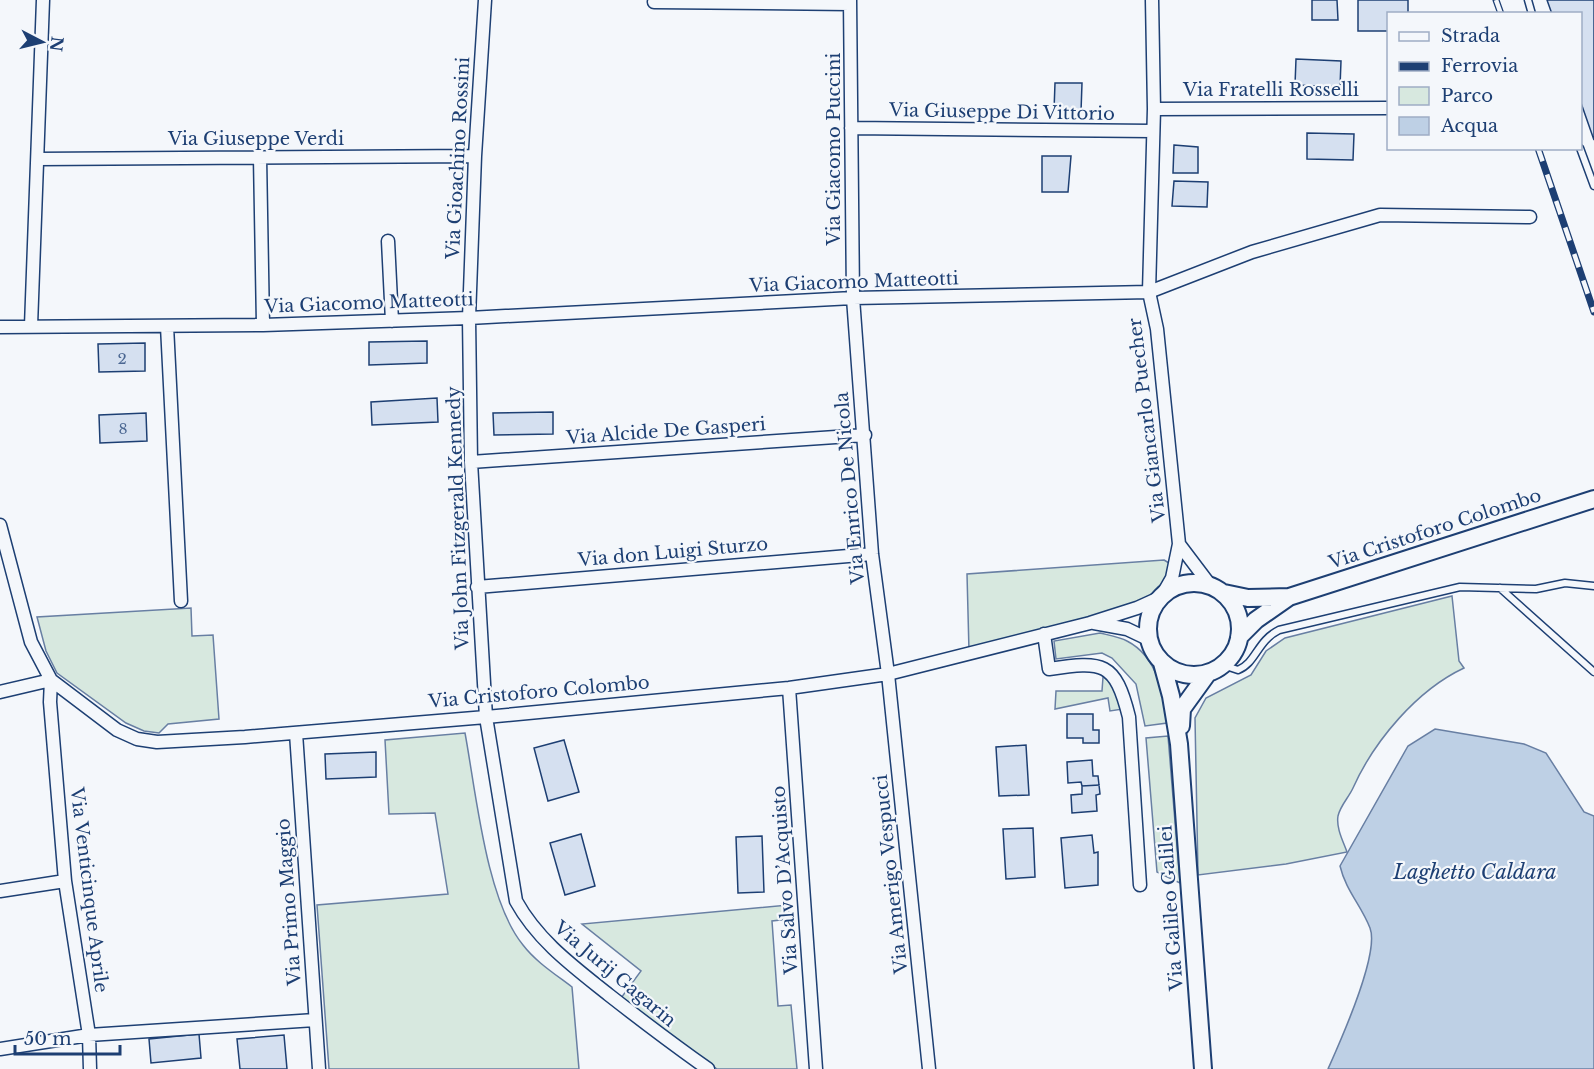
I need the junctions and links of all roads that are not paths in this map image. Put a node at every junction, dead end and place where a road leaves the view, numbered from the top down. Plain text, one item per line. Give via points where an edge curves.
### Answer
1 (43, 0) edge
2 (485, 0) edge
3 (1152, 0) edge
4 (654, 2) dead end
5 (850, 2) edge
6 (1387, 108) edge
7 (1154, 109) junction
8 (851, 128) junction
9 (1153, 131) junction
10 (1581, 150) edge
11 (475, 156) junction
12 (260, 157) junction
13 (38, 159) junction
14 (1594, 186) edge
15 (1530, 217) dead end
16 (388, 241) dead end
17 (1149, 292) junction
18 (853, 298) junction
19 (469, 318) junction
20 (392, 321) junction
21 (263, 325) junction
22 (31, 326) junction
23 (167, 326) junction
24 (0, 327) edge
25 (865, 435) junction
26 (471, 462) junction
27 (1594, 499) edge
28 (0, 525) edge
29 (1179, 544) junction
30 (872, 554) junction
31 (1594, 586) edge
32 (477, 587) junction
33 (1500, 588) junction
34 (1217, 589) junction
35 (1162, 595) junction
36 (1289, 597) junction
37 (181, 600) dead end
38 (1090, 623) junction
39 (1044, 634) junction
40 (1239, 637) junction
41 (1148, 639) junction
42 (1162, 663) junction
43 (1223, 665) junction
44 (1594, 672) edge
45 (1208, 673) junction
46 (888, 674) junction
47 (51, 680) junction
48 (789, 688) junction
49 (0, 692) edge
50 (486, 717) junction
51 (296, 733) junction
52 (1179, 744) junction
53 (66, 881) junction
54 (1140, 885) dead end
55 (0, 891) edge
56 (315, 1020) junction
57 (89, 1035) junction
58 (0, 1049) edge
59 (90, 1069) edge
60 (319, 1069) edge
61 (708, 1069) edge
62 (816, 1069) edge
63 (929, 1069) edge
64 (1203, 1069) edge

1 - 13 street
2 - 11 street, Via Gioachino Rossini
3 - 7 street, Via Giancarlo Puecher
4 - 5 street
5 - 8 street, Via Giacomo Puccini
6 - 7 street, Via Fratelli Rosselli
7 - 9 street, Via Giancarlo Puecher
8 - 9 street, Via Giuseppe Di Vittorio
8 - 18 street, Via Giacomo Puccini
9 - 17 street, Via Giancarlo Puecher
10 - 14 lane
11 - 12 street, Via Giuseppe Verdi
11 - 19 street, Via Gioachino Rossini
12 - 13 street, Via Giuseppe Verdi
12 - 21 street
13 - 22 street
15 - 17 street, Via Giacomo Matteotti via 1380,215 1252,252
16 - 20 street
17 - 18 street, Via Giacomo Matteotti
17 - 29 street, Via Giancarlo Puecher via 1157,330
18 - 19 street, Via Giacomo Matteotti
18 - 25 street, Via Enrico De Nicola
19 - 20 street, Via Giacomo Matteotti
19 - 26 street, Via John Fitzgerald Kennedy
20 - 21 street, Via Giacomo Matteotti
21 - 23 street, Via Giacomo Matteotti
22 - 23 street, Via Giacomo Matteotti
22 - 24 street, Via Giacomo Matteotti
23 - 37 street
25 - 26 street, Via Alcide De Gasperi
25 - 30 street, Via Enrico De Nicola
26 - 32 street, Via John Fitzgerald Kennedy
27 - 36 street, Via Cristoforo Colombo
28 - 47 street via 30,642
29 - 34 street, Via Giancarlo Puecher
29 - 35 street, Via Giancarlo Puecher via 1172,578
30 - 32 street, Via don Luigi Sturzo
30 - 46 street, Via Enrico De Nicola
31 - 33 lane via 1565,583 1536,589
32 - 50 street, Via John Fitzgerald Kennedy
33 - 43 lane via 1443,590 1279,630 1265,639 1245,667 1238,670
33 - 44 lane
34 - 35 street via 1194,582 1178,585
34 - 36 street, Via Cristoforo Colombo via 1248,598
34 - 40 street via 1238,613
35 - 38 street, Via Cristoforo Colombo via 1137,608
35 - 41 street via 1151,610
36 - 40 street, Via Cristoforo Colombo
38 - 39 street, Via Cristoforo Colombo
38 - 41 street, Via Cristoforo Colombo via 1127,629
39 - 46 street, Via Cristoforo Colombo
39 - 54 street via 1049,669 1101,666 1113,674 1122,690 1129,717
40 - 43 street via 1234,652
41 - 42 street
42 - 45 street via 1184,674
42 - 52 street, Via Galileo Galilei
43 - 45 street
45 - 52 street, Via Galileo Galilei via 1182,709
46 - 48 street, Via Cristoforo Colombo
46 - 63 street, Via Amerigo Vespucci
47 - 49 street
47 - 51 street, Via Cristoforo Colombo via 117,730 136,739 157,742
47 - 53 street, Via Venticinque Aprile
48 - 50 street, Via Cristoforo Colombo
48 - 62 street, Via Salvo D’Acquisto
50 - 51 street, Via Cristoforo Colombo
50 - 61 street, Via Jurij Gagarin via 516,901 530,925 578,971
51 - 56 street, Via Primo Maggio
52 - 64 street, Via Galileo Galilei
53 - 55 street
53 - 57 street, Via Venticinque Aprile
56 - 57 street
56 - 60 street, Via Primo Maggio
57 - 58 street
57 - 59 street, Via Venticinque Aprile

